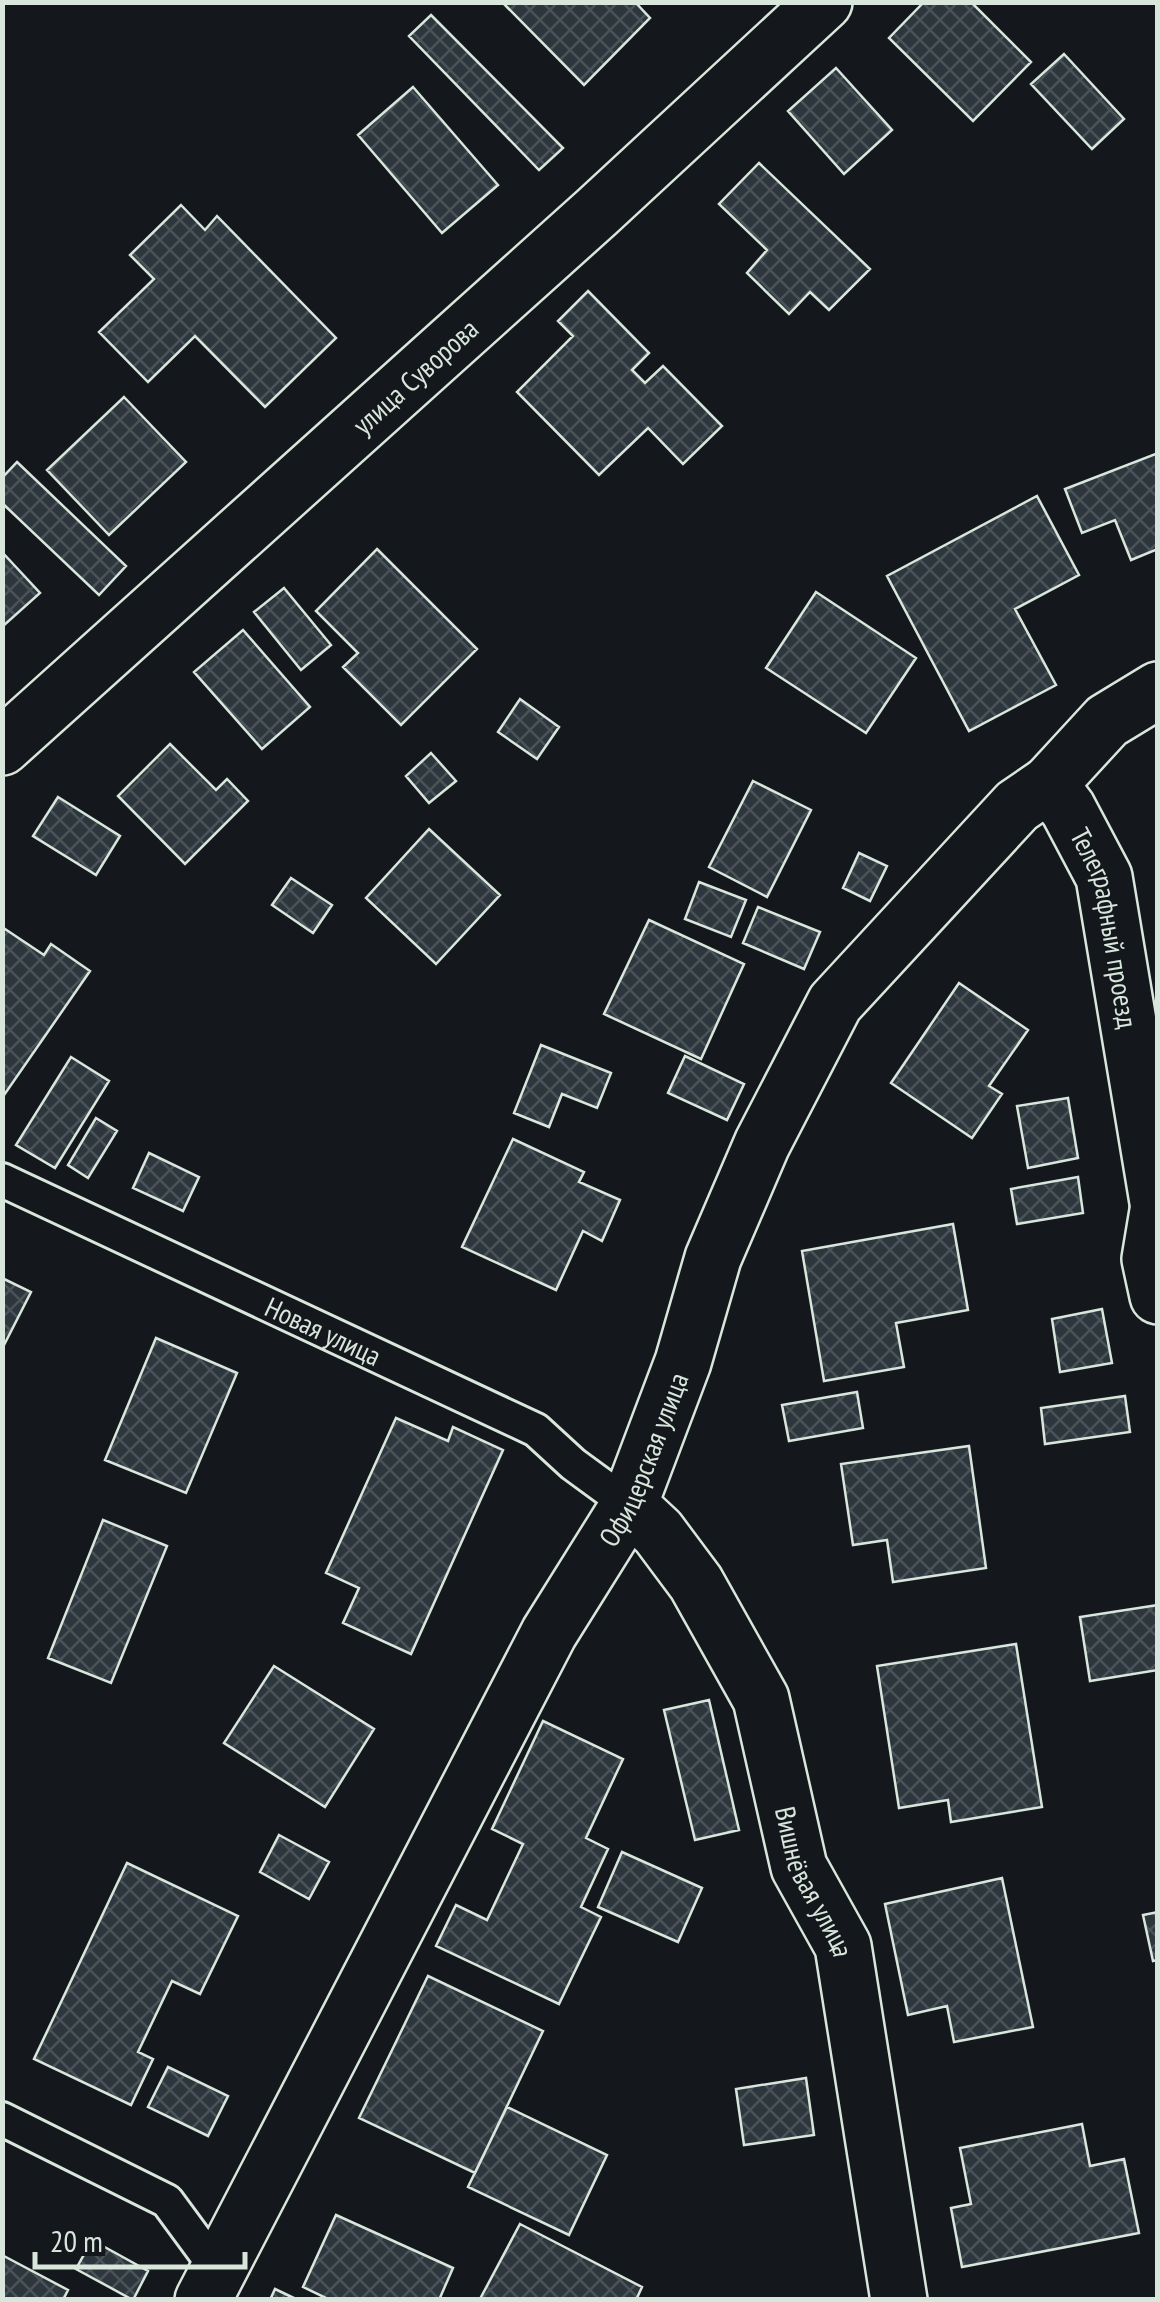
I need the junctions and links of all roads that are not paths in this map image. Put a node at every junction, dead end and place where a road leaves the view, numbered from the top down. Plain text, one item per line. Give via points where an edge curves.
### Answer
1 (824, 2) edge
2 (1158, 690) edge
3 (2, 747) edge
4 (1049, 784) junction
5 (2, 1180) edge
6 (1158, 1202) edge
7 (1158, 1210) edge
8 (1158, 1296) edge
9 (629, 1505) junction
10 (2, 2119) edge
11 (210, 2284) edge
12 (900, 2300) edge

1 - 3 street, улица Суворова
2 - 4 street, Офицерская улица via 1107,721
4 - 6 street, Телеграфный проезд via 1104,877
4 - 9 street, Офицерская улица via 1017,806 835,1002 713,1258 684,1362
5 - 9 lane, Новая улица via 536,1430
7 - 8 street via 1150,1258
9 - 11 street, Офицерская улица via 549,1634
9 - 12 street, Вишнёвая улица via 696,1583 761,1699 799,1867 843,1946
10 - 11 lane via 167,2202

